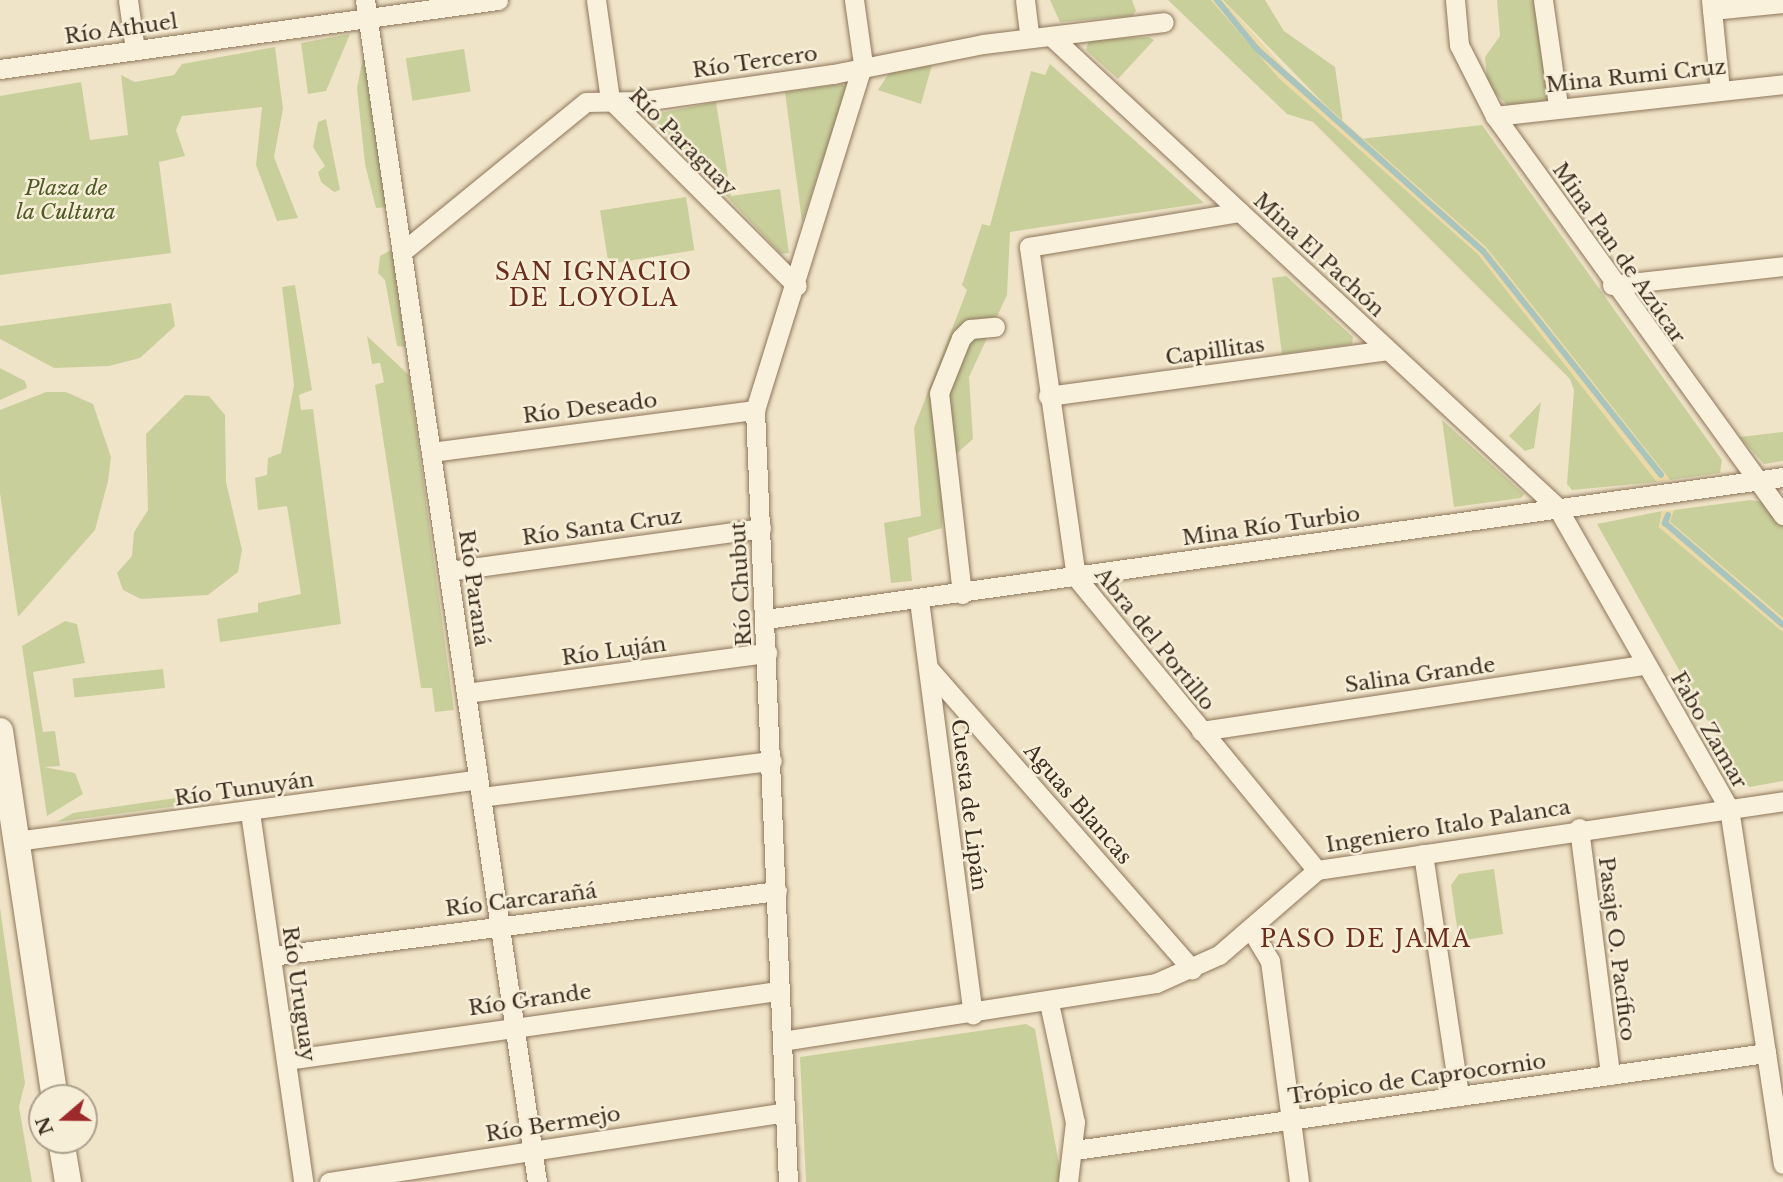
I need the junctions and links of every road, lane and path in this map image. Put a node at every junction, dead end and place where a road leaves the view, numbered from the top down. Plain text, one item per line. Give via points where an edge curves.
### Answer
1 (128, 0) edge
2 (498, 0) edge
3 (596, 0) edge
4 (854, 0) edge
5 (1026, 0) edge
6 (1455, 0) edge
7 (1543, 0) edge
8 (1712, 5) edge
9 (366, 9) edge
10 (1782, 10) edge
11 (1164, 22) dead end
12 (1051, 36) junction
13 (1030, 38) junction
14 (135, 50) junction
15 (863, 64) junction
16 (0, 69) edge
17 (1783, 83) edge
18 (1720, 89) junction
19 (610, 99) junction
20 (1559, 106) junction
21 (1495, 116) junction
22 (1240, 212) junction
23 (402, 252) junction
24 (1783, 266) edge
25 (1612, 285) junction
26 (797, 286) junction
27 (995, 327) dead end
28 (1388, 350) junction
29 (1048, 396) junction
30 (755, 410) junction
31 (431, 452) junction
32 (1783, 477) edge
33 (1757, 481) junction
34 (1557, 507) junction
35 (1783, 514) edge
36 (761, 528) junction
37 (448, 570) junction
38 (1076, 577) junction
39 (962, 594) junction
40 (919, 600) junction
41 (766, 619) junction
42 (768, 653) junction
43 (1645, 665) junction
44 (930, 670) junction
45 (466, 693) junction
46 (0, 731) edge
47 (1201, 731) junction
48 (772, 761) junction
49 (480, 788) junction
50 (1783, 801) edge
51 (1729, 808) junction
52 (250, 812) junction
53 (1579, 828) junction
54 (16, 842) junction
55 (1423, 854) junction
56 (1317, 870) junction
57 (776, 891) junction
58 (500, 925) junction
59 (1252, 931) junction
60 (271, 956) junction
61 (1192, 969) junction
62 (780, 991) junction
63 (1049, 1003) junction
64 (973, 1015) junction
65 (514, 1024) junction
66 (782, 1041) junction
67 (1766, 1053) junction
68 (286, 1060) junction
69 (1611, 1075) junction
70 (53, 1084) edge
71 (1459, 1096) junction
72 (785, 1112) junction
73 (1289, 1120) junction
74 (532, 1150) junction
75 (1074, 1150) junction
76 (63, 1154) edge
77 (1783, 1164) edge
78 (68, 1182) edge
79 (303, 1182) edge
80 (329, 1182) edge
81 (537, 1182) edge
82 (788, 1182) edge
83 (1068, 1182) edge
84 (1298, 1182) edge

1 - 14 street
2 - 9 street, Río Athuel
3 - 19 street, Río Paraguay
4 - 15 street, Río Chubut
5 - 13 street
6 - 21 street, Mina Pan de Azúcar via 1462,55
7 - 20 street
8 - 10 street
8 - 18 street
9 - 14 street, Río Athuel
9 - 23 street, Río Paraná
11 - 12 street, Río Tercero
12 - 13 street, Río Tercero
12 - 22 street, Mina El Pachón
13 - 15 street, Río Tercero
14 - 16 street, Río Athuel
15 - 19 street, Río Tercero via 799,79 643,101
15 - 26 street, Río Chubut
17 - 18 street, Mina Rumi Cruz
18 - 20 street, Mina Rumi Cruz
19 - 23 street, Río Tercero via 569,112
19 - 26 street, Río Paraguay
20 - 21 street, Mina Rumi Cruz
21 - 25 street, Mina Pan de Azúcar
22 - 28 street, Mina El Pachón
22 - 29 street, Abra del Portillo via 1029,247
23 - 31 street, Río Paraná
24 - 25 street
25 - 33 street, Mina Pan de Azúcar
26 - 30 street, Río Chubut
27 - 39 street via 970,330 961,338 939,393
28 - 29 street, Capillitas
28 - 34 street, Mina El Pachón
29 - 38 street, Abra del Portillo
30 - 31 street, Río Deseado
30 - 36 street, Río Chubut
31 - 37 street, Río Paraná
32 - 33 street, Mina Río Turbio
33 - 34 street, Mina Río Turbio
33 - 35 street, Mina Pan de Azúcar
34 - 38 street, Mina Río Turbio
34 - 43 street, Fabo Zamar
36 - 37 street, Río Santa Cruz
36 - 41 street, Río Chubut
37 - 45 street, Río Paraná
38 - 39 street, Mina Río Turbio
38 - 47 street, Abra del Portillo
39 - 40 street, Mina Río Turbio
40 - 41 street, Mina Río Turbio
40 - 44 street, Cuesta de Lipán
41 - 42 street, Río Chubut
42 - 45 street, Río Luján
42 - 48 street, Río Chubut
43 - 47 street, Salina Grande
43 - 51 street, Fabo Zamar
44 - 61 street, Aguas Blancas
44 - 64 street, Cuesta de Lipán
45 - 49 street, Río Paraná
46 - 54 main road
47 - 56 street, Abra del Portillo
48 - 49 street, Río Tunuyán
48 - 57 street, Río Chubut
49 - 52 street, Río Tunuyán
49 - 58 street, Río Paraná
50 - 51 street, Ingeniero Italo Palanca
51 - 53 street, Ingeniero Italo Palanca
51 - 67 street, Fabo Zamar
52 - 54 street, Río Tunuyán
52 - 60 street, Río Uruguay
53 - 55 street, Ingeniero Italo Palanca
53 - 69 street, Pasaje O. Pacífico
54 - 70 main road
55 - 56 street, Ingeniero Italo Palanca
55 - 71 street
56 - 59 street, Ingeniero Italo Palanca
57 - 58 street, Río Carcarañá
57 - 62 street, Río Chubut
58 - 60 street, Río Carcarañá
58 - 65 street, Río Paraná
59 - 61 street, Ingeniero Italo Palanca
59 - 73 street via 1270,961
60 - 68 street, Río Uruguay
61 - 63 street, Ingeniero Italo Palanca via 1156,983
62 - 65 street, Río Grande
62 - 66 street, Río Chubut
63 - 64 street, Ingeniero Italo Palanca
63 - 75 street via 1075,1122
64 - 66 street, Ingeniero Italo Palanca
65 - 68 street, Río Grande
65 - 74 street, Río Paraná
66 - 72 street, Río Chubut
67 - 69 street, Trópico de Caprocornio
67 - 77 street, Fabo Zamar
68 - 79 street, Río Uruguay
69 - 71 street, Trópico de Caprocornio
71 - 73 street, Trópico de Caprocornio
72 - 74 street, Río Bermejo
72 - 82 street, Río Chubut
73 - 75 street, Trópico de Caprocornio
73 - 84 street
74 - 80 street, Río Bermejo
74 - 81 street, Río Paraná
75 - 83 street
76 - 78 main road

